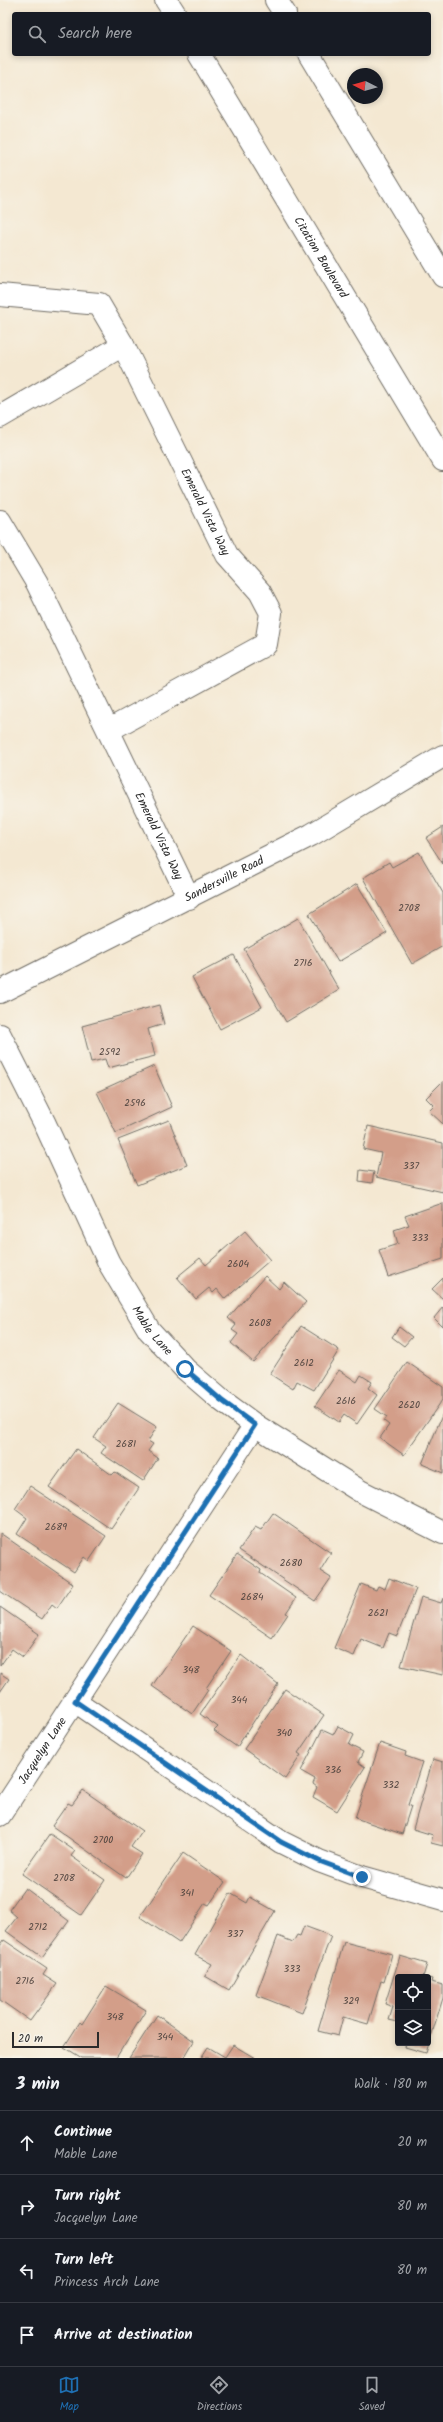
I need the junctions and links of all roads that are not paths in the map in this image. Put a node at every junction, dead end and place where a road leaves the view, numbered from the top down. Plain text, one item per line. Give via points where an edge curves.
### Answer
1 (166, 0) edge
2 (276, 0) edge
3 (174, 12) edge
4 (284, 12) edge
5 (200, 56) edge
6 (310, 56) edge
7 (443, 276) edge
8 (0, 295) edge
9 (122, 345) junction
10 (0, 417) edge
11 (443, 460) edge
12 (0, 521) edge
13 (109, 730) junction
14 (443, 756) edge
15 (189, 898) junction
16 (0, 992) edge
17 (0, 1035) edge
18 (255, 1425) junction
19 (443, 1532) edge
20 (75, 1701) junction
21 (0, 1815) edge
22 (443, 1900) edge

1 - 3 street
2 - 4 street
5 - 11 street, Citation Boulevard
6 - 7 street
8 - 9 street, Emerald Vista Way via 100,304
9 - 10 street
9 - 13 street, Emerald Vista Way via 227,555 260,592 271,613 266,644
12 - 13 street, Emerald Vista Way via 37,583
13 - 15 street, Emerald Vista Way
14 - 15 street, Sandersville Road via 311,835
15 - 16 street, Sandersville Road
17 - 18 street, Mable Lane via 45,1124 109,1263 149,1330 185,1369
18 - 19 street, Mable Lane via 360,1491 418,1522
18 - 20 street, Jacquelyn Lane
20 - 21 street, Jacquelyn Lane
20 - 22 street via 281,1842 319,1861 362,1877

